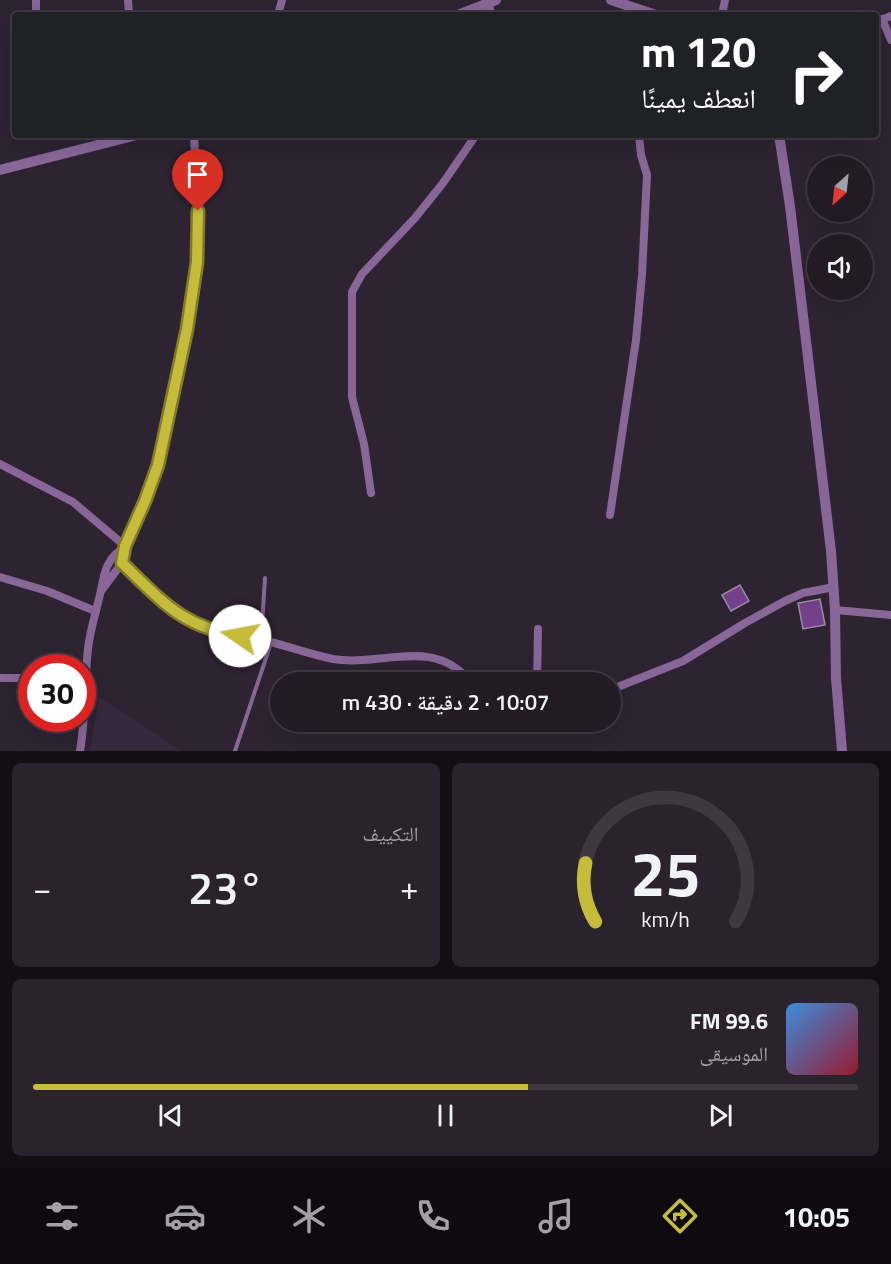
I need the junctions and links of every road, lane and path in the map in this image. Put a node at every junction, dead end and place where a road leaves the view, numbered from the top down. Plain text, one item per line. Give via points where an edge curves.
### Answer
1 (611, 0) edge
2 (492, 2) edge
3 (466, 12) edge
4 (647, 12) edge
5 (883, 19) edge
6 (891, 40) edge
7 (125, 138) edge
8 (194, 138) edge
9 (474, 138) edge
10 (639, 138) edge
11 (779, 138) edge
12 (0, 170) edge
13 (0, 464) edge
14 (372, 493) dead end
15 (610, 515) dead end
16 (125, 547) junction
17 (122, 563) junction
18 (0, 577) edge
19 (265, 578) dead end
20 (834, 587) junction
21 (101, 591) junction
22 (835, 610) junction
23 (95, 612) junction
24 (891, 615) edge
25 (538, 629) dead end
26 (261, 640) junction
27 (271, 642) junction
28 (87, 654) edge
29 (461, 672) edge
30 (537, 672) edge
31 (0, 678) edge
32 (18, 678) edge
33 (621, 686) edge
34 (83, 732) edge
35 (80, 751) edge
36 (236, 751) edge
37 (842, 751) edge

1 - 4 street
2 - 3 street
5 - 6 street
7 - 12 street
8 - 16 street via 199,229 187,329 158,465
9 - 14 street via 443,183 362,274 352,292 352,397
10 - 15 street via 647,175 642,275
11 - 20 street
13 - 16 street via 73,502
16 - 17 street
16 - 21 street via 114,555 106,569
17 - 21 street
17 - 26 street via 187,620 205,629
18 - 23 street via 47,591
19 - 26 lane
20 - 22 street
20 - 33 street via 785,600 683,661
21 - 23 street
22 - 24 street
22 - 37 street
23 - 28 street
25 - 30 street
26 - 27 street
27 - 29 street via 334,659 440,658
27 - 36 lane
31 - 32 street
34 - 35 street

